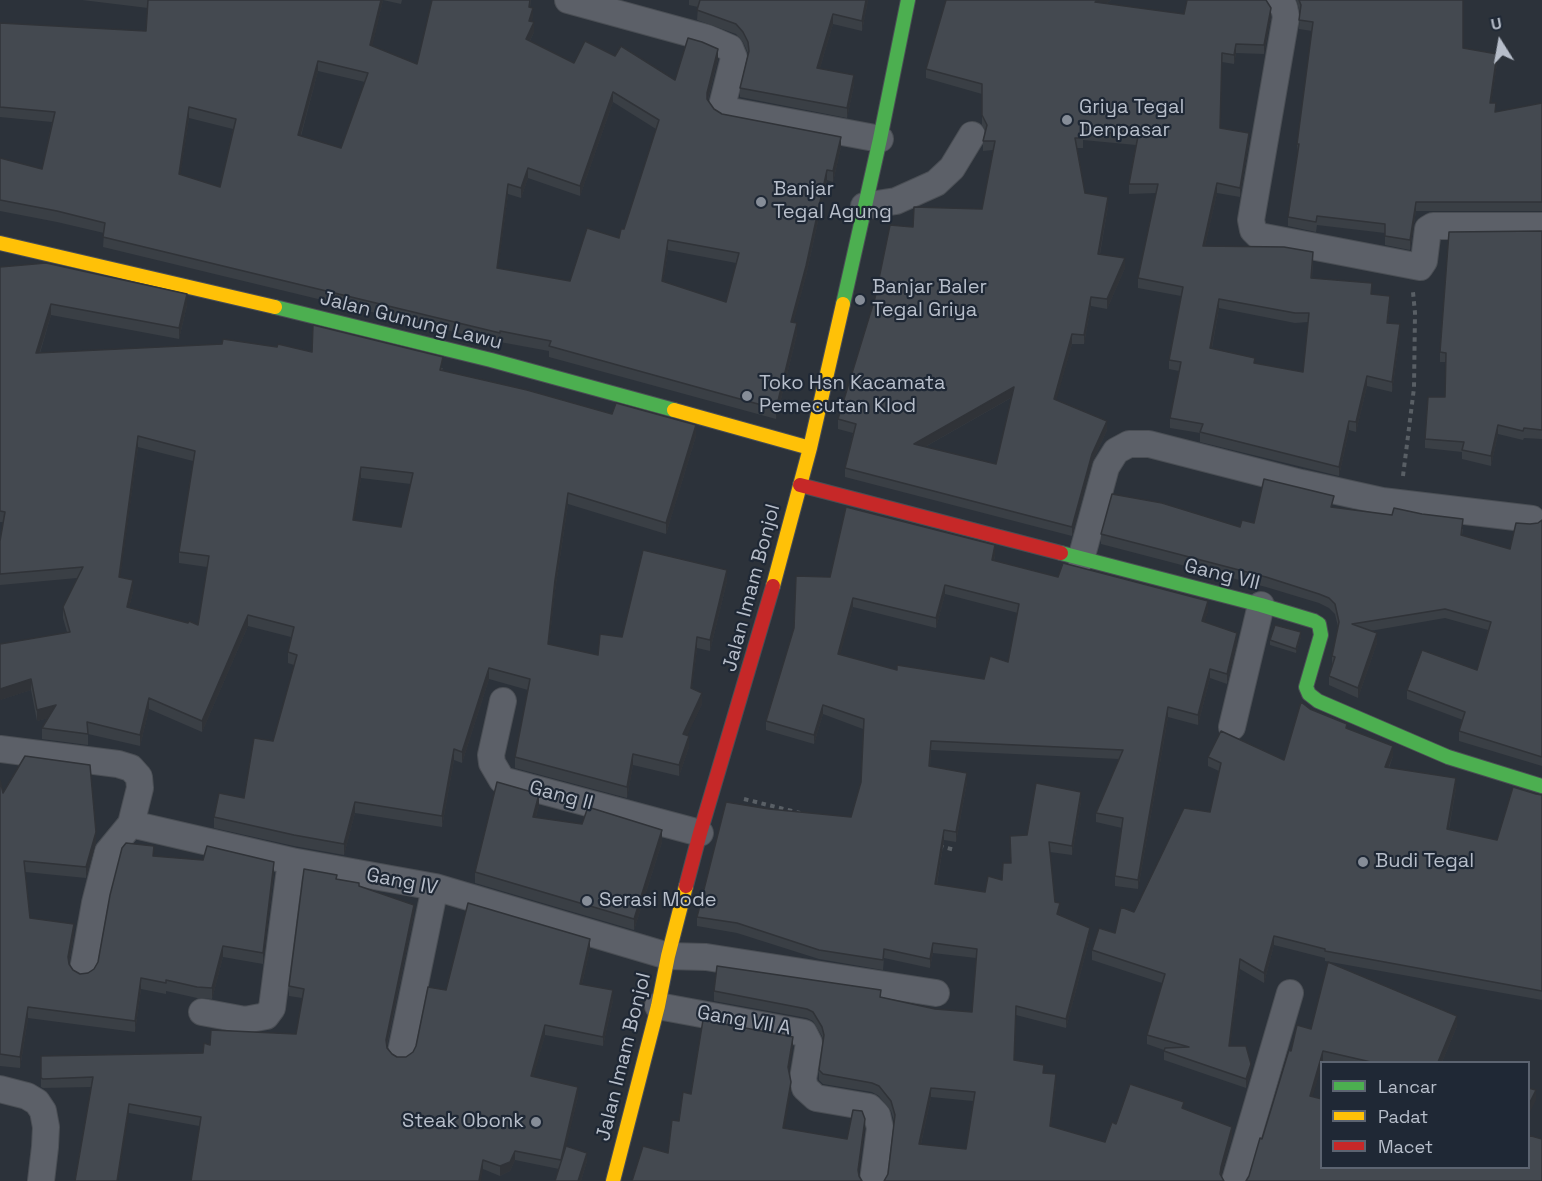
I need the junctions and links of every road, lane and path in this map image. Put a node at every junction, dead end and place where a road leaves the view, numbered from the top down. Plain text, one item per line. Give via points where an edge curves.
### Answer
1 (568, 0) edge
2 (908, 0) edge
3 (1277, 0) edge
4 (972, 135) dead end
5 (880, 139) junction
6 (864, 206) junction
7 (1542, 226) edge
8 (0, 243) edge
9 (1409, 265) junction
10 (810, 448) junction
11 (800, 485) junction
12 (1399, 504) junction
13 (1532, 519) dead end
14 (1081, 559) junction
15 (1261, 605) junction
16 (503, 700) dead end
17 (1233, 727) dead end
18 (0, 749) edge
19 (1542, 786) edge
20 (714, 792) junction
21 (806, 814) edge
22 (131, 824) junction
23 (700, 833) junction
24 (932, 844) edge
25 (955, 850) edge
26 (291, 861) junction
27 (435, 887) junction
28 (668, 956) junction
29 (83, 970) dead end
30 (936, 993) dead end
31 (1290, 993) dead end
32 (658, 1006) junction
33 (202, 1012) dead end
34 (401, 1052) dead end
35 (0, 1089) edge
36 (40, 1181) edge
37 (613, 1181) edge
38 (873, 1181) edge
39 (1235, 1181) edge

1 - 5 street via 707,38 730,48 734,58 722,108 727,111
2 - 5 main road, Jalan Imam Bonjol
3 - 9 street via 1287,17 1251,220 1253,230 1259,236
4 - 6 street via 952,168 936,183 896,201
5 - 6 main road, Jalan Imam Bonjol
6 - 10 main road, Jalan Imam Bonjol
7 - 9 street via 1433,226 1428,228 1422,265
8 - 10 main road, Jalan Gunung Lawu via 491,360
9 - 12 path via 1415,313 1414,388
10 - 11 main road, Jalan Imam Bonjol
11 - 14 main road, Gang VII
11 - 20 main road, Jalan Imam Bonjol
12 - 13 street
12 - 14 street via 1149,444 1129,444 1116,451 1106,467
14 - 15 main road, Gang VII
15 - 17 street
15 - 19 main road, Gang VII via 1319,624 1321,635 1306,687 1318,701 1448,757
16 - 23 street, Gang II via 491,755 502,780
18 - 22 street via 131,768 139,777 140,788
20 - 21 path
20 - 23 main road, Jalan Imam Bonjol
22 - 26 street, Gang IV
22 - 29 street via 108,852
23 - 28 main road, Jalan Imam Bonjol
24 - 25 path
26 - 27 street, Gang IV
26 - 33 street via 272,1008 266,1016 245,1020
27 - 28 street, Gang IV
27 - 34 street
28 - 30 street, Gang IV via 706,957
28 - 32 main road, Jalan Imam Bonjol
31 - 39 street
32 - 37 main road, Jalan Imam Bonjol
32 - 38 street, Gang VII A via 804,1033 810,1042 803,1079 807,1090 816,1098 869,1107 877,1115 880,1128
35 - 36 street via 27,1096 43,1111 46,1127

